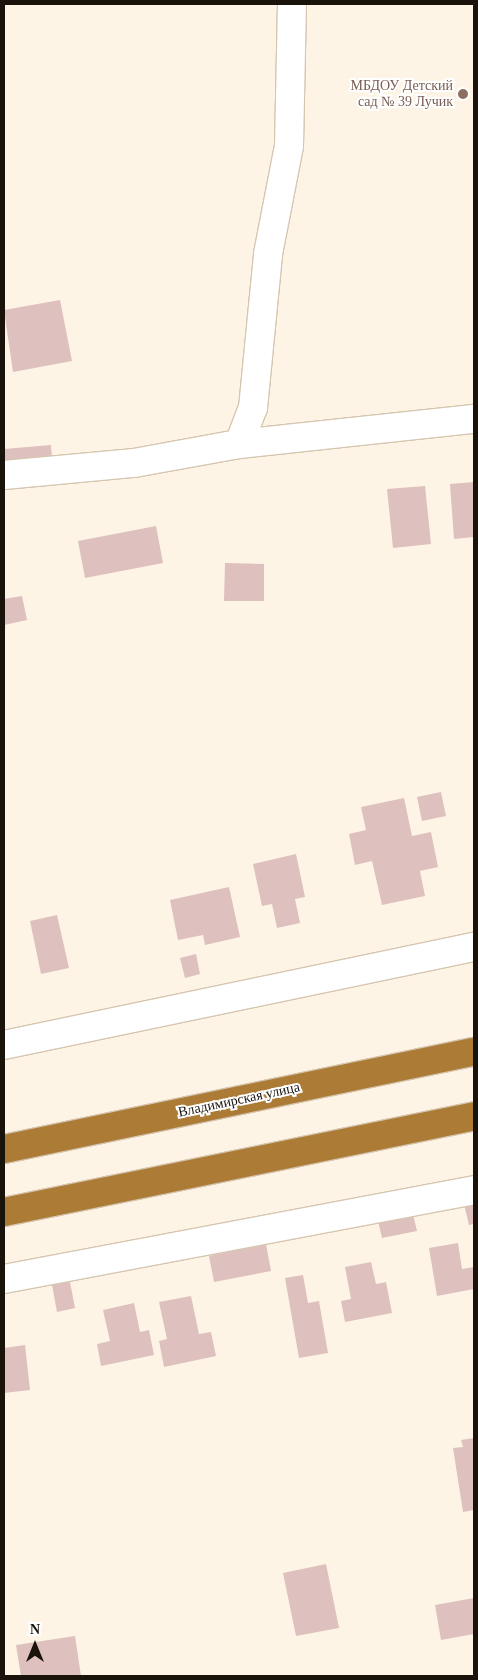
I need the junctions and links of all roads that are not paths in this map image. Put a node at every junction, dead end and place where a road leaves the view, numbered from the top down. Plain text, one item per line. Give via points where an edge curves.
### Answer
1 (292, 4) edge
2 (474, 419) edge
3 (239, 444) junction
4 (4, 475) edge
5 (474, 948) edge
6 (4, 1045) edge
7 (474, 1052) edge
8 (474, 1116) edge
9 (4, 1149) edge
10 (474, 1190) edge
11 (4, 1212) edge
12 (4, 1279) edge

1 - 3 street via 289,146 268,254 253,408
2 - 3 street
3 - 4 street via 134,463
5 - 6 street
7 - 9 highway, Владимирская улица
8 - 11 highway
10 - 12 street

